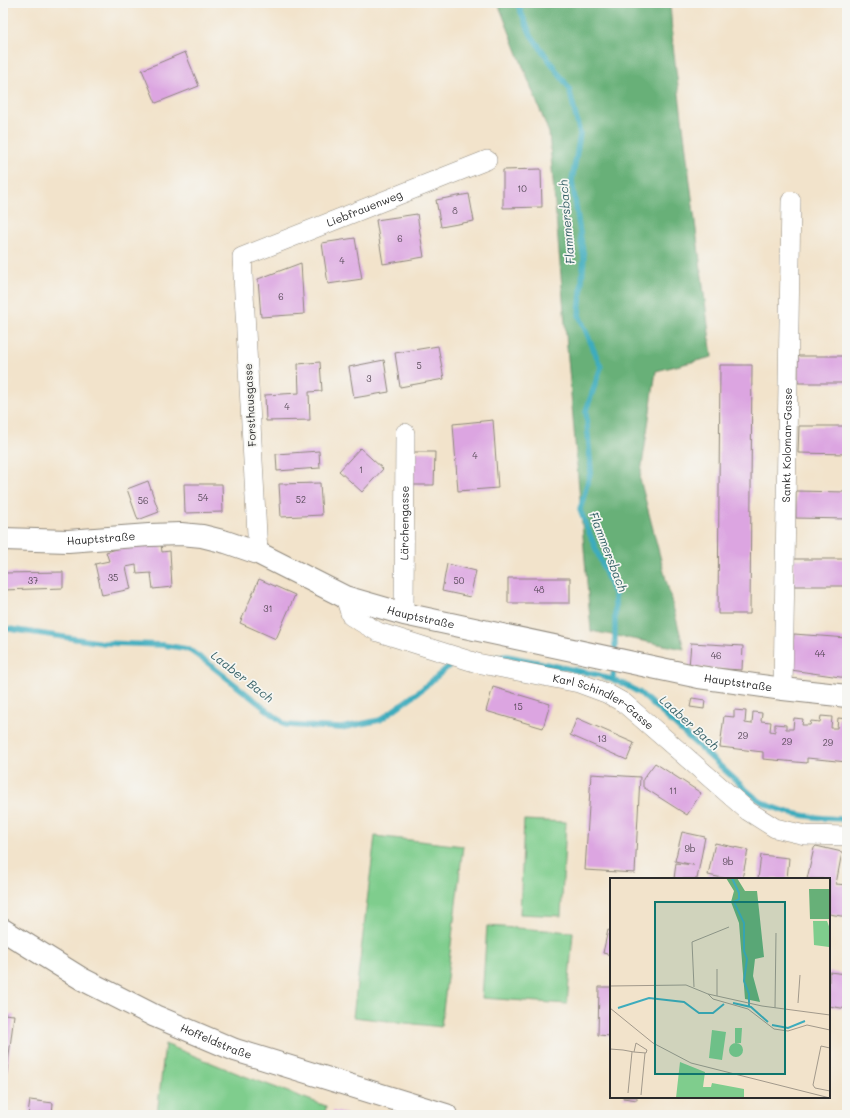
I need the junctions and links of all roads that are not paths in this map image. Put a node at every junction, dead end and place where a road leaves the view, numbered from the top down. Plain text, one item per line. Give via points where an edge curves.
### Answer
1 (487, 160) dead end
2 (791, 201) dead end
3 (242, 256) joint
4 (405, 433) dead end
5 (3, 539) edge
6 (258, 553) junction
7 (345, 597) junction
8 (404, 614) junction
9 (783, 689) junction
10 (847, 696) edge
11 (847, 836) edge
12 (3, 930) edge
13 (446, 1115) edge

1 - 3 street, Liebfrauenweg
2 - 9 street, Sankt Koloman-Gasse
3 - 6 street, Forsthausgasse
4 - 8 street, Lärchengasse
5 - 6 street, Hauptstraße via 68,541 180,534 202,536
6 - 7 street, Hauptstraße
7 - 8 street, Hauptstraße
7 - 11 street, Karl Schindler-Gasse via 351,616 378,632 477,663 579,683 606,693 624,703 748,811 775,828 805,835
8 - 9 street, Hauptstraße via 699,677
9 - 10 street, Hauptstraße
12 - 13 street, Hoffeldstraße via 82,979 155,1016 235,1050

